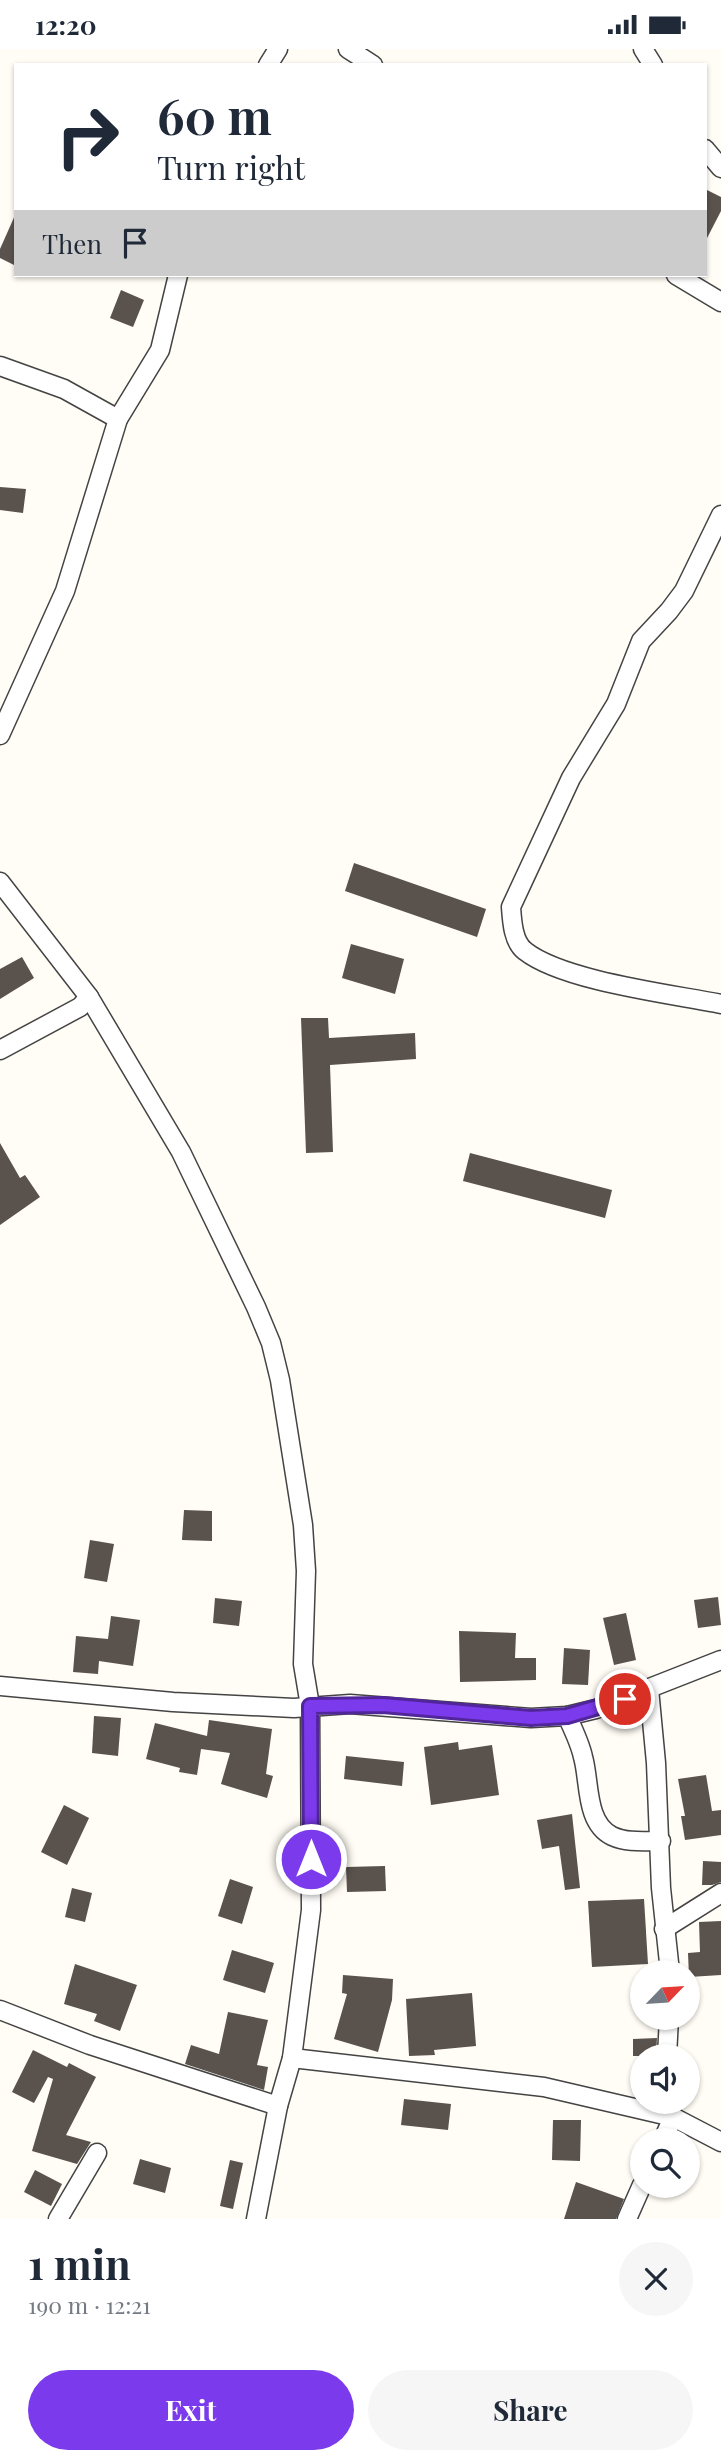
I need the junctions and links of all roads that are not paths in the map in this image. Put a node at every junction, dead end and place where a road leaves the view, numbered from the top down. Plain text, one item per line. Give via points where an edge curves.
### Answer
1 (348, 49) edge
2 (370, 63) edge
3 (707, 151) edge
4 (721, 168) edge
5 (178, 277) edge
6 (679, 277) edge
7 (721, 302) edge
8 (0, 366) edge
9 (118, 419) junction
10 (721, 515) edge
11 (0, 735) edge
12 (0, 882) edge
13 (89, 997) junction
14 (721, 1004) edge
15 (0, 1050) edge
16 (721, 1660) edge
17 (0, 1686) edge
18 (649, 1689) junction
19 (310, 1706) junction
20 (567, 1716) junction
21 (661, 1840) junction
22 (721, 1893) edge
23 (664, 1929) junction
24 (668, 1960) edge
25 (0, 2010) edge
26 (292, 2059) junction
27 (630, 2102) edge
28 (278, 2106) junction
29 (678, 2114) edge
30 (721, 2142) edge
31 (97, 2153) dead end
32 (636, 2198) edge
33 (58, 2219) edge
34 (257, 2219) edge
35 (627, 2219) edge

1 - 2 street
3 - 4 street
5 - 9 street via 160,350
6 - 7 street
8 - 9 street via 64,389
9 - 11 street via 65,591
10 - 14 street via 684,591 641,641 616,703 571,778 511,907 512,928 523,950 567,972
12 - 13 street
13 - 15 street via 80,1007
13 - 19 street via 181,1152 271,1343 296,1474 306,1571 303,1664
16 - 18 street
17 - 19 street via 173,1702
18 - 20 street
18 - 21 street
19 - 20 street via 350,1704 503,1717
19 - 26 street via 311,1910
20 - 21 street via 583,1755 599,1825 629,1841
21 - 23 street
22 - 23 street
23 - 24 street
25 - 28 street via 90,2045
26 - 27 street via 544,2087
26 - 28 street
28 - 34 street
29 - 30 street
31 - 33 street
32 - 35 street

